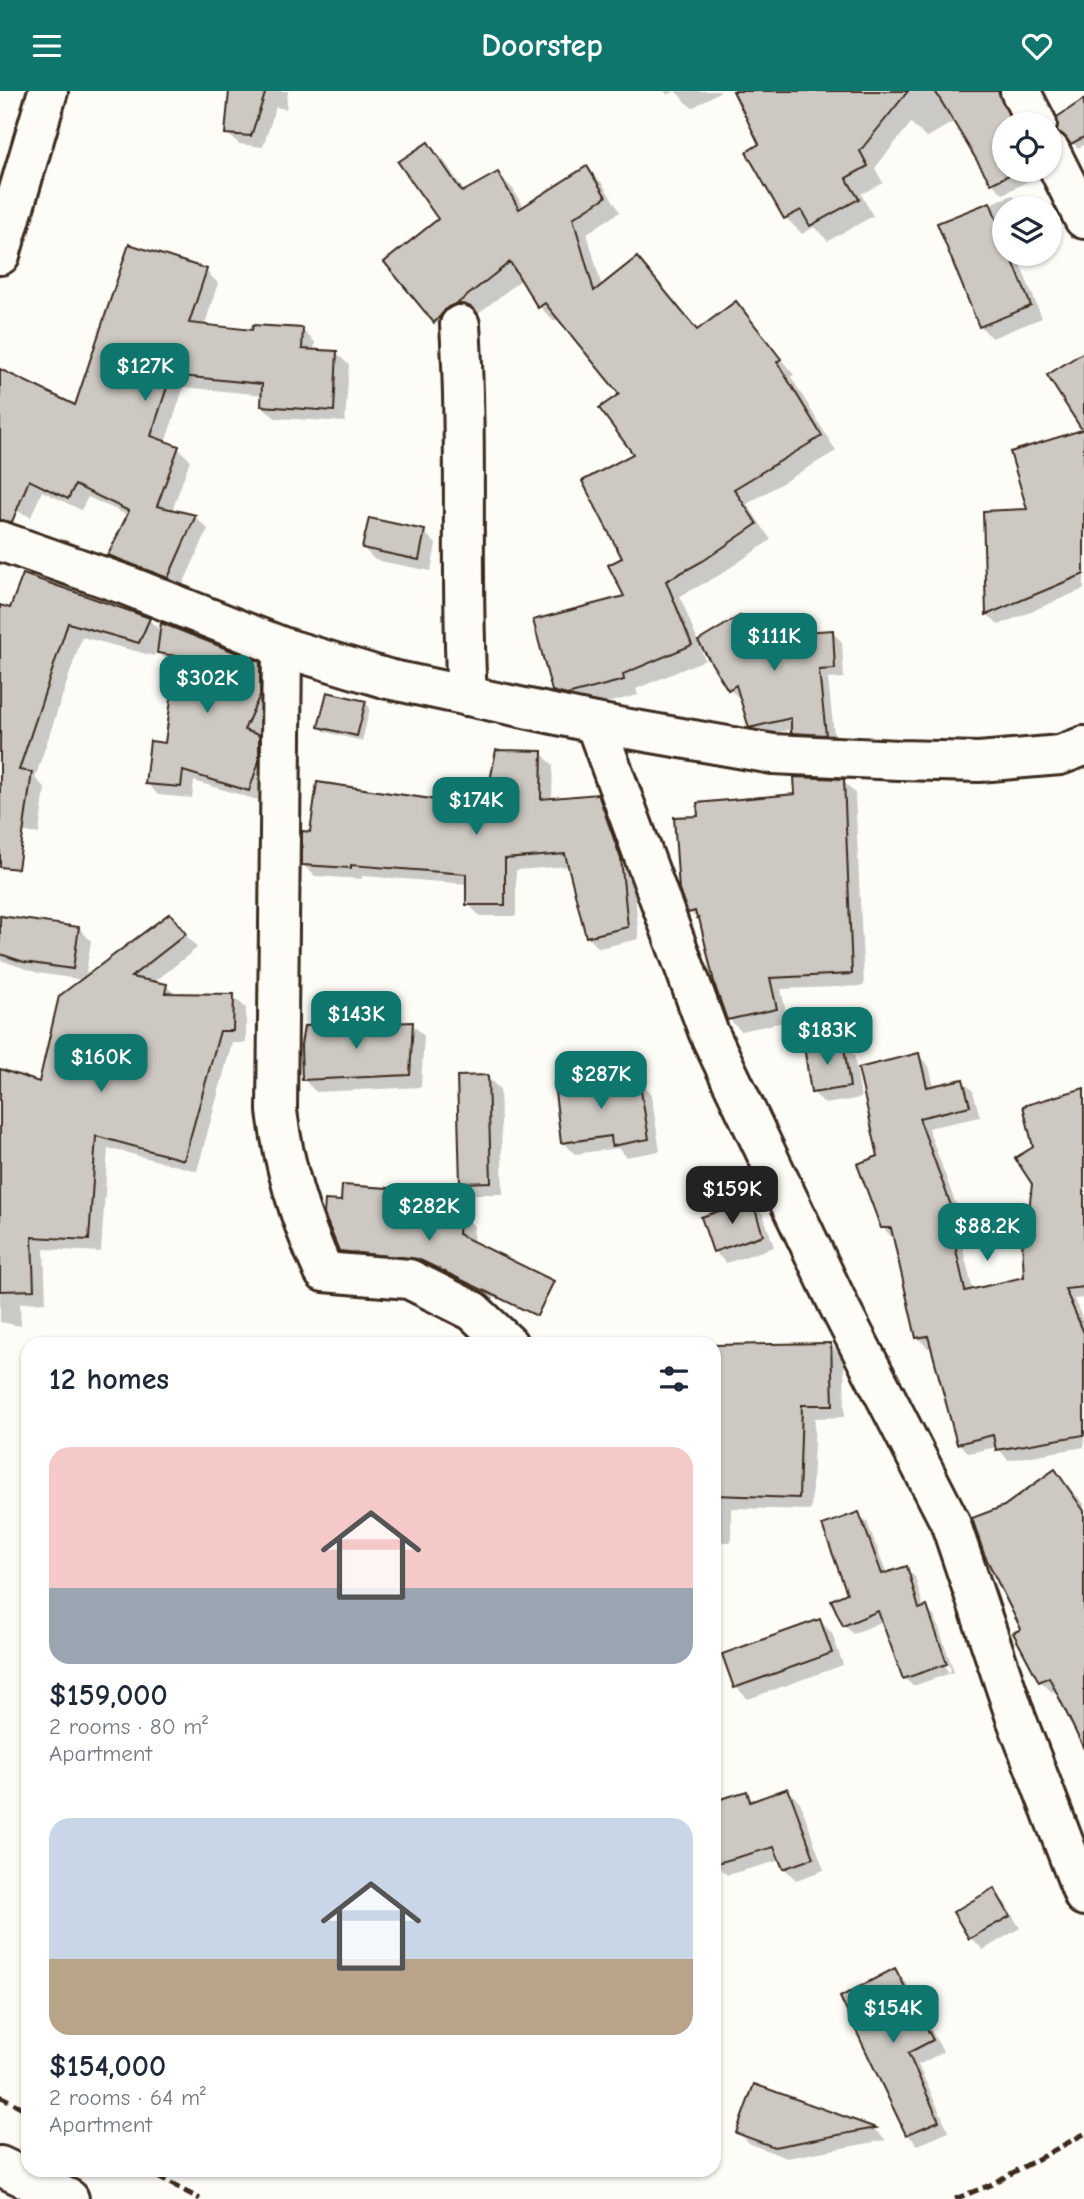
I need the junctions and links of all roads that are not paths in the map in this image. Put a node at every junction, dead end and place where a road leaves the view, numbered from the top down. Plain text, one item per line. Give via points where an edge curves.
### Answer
1 (48, 91) edge
2 (1020, 91) edge
3 (1031, 112) edge
4 (1062, 175) edge
5 (1084, 219) edge
6 (0, 255) edge
7 (460, 325) dead end
8 (2, 545) edge
9 (282, 647) junction
10 (467, 696) junction
11 (594, 723) junction
12 (1084, 746) edge
13 (501, 1337) edge
14 (1084, 1896) edge
15 (0, 2166) edge
16 (21, 2176) edge
17 (23, 2177) edge
18 (69, 2199) edge

1 - 6 street
2 - 3 street
4 - 5 street
7 - 10 street
8 - 9 street via 126,585
9 - 10 street via 388,679
9 - 13 street via 277,1111 301,1221 324,1272 409,1279 473,1311
10 - 11 street
11 - 12 street via 773,754 899,760 979,762 1060,755
11 - 14 street via 708,1031 840,1308 950,1522 1016,1718
15 - 16 street
17 - 18 street

